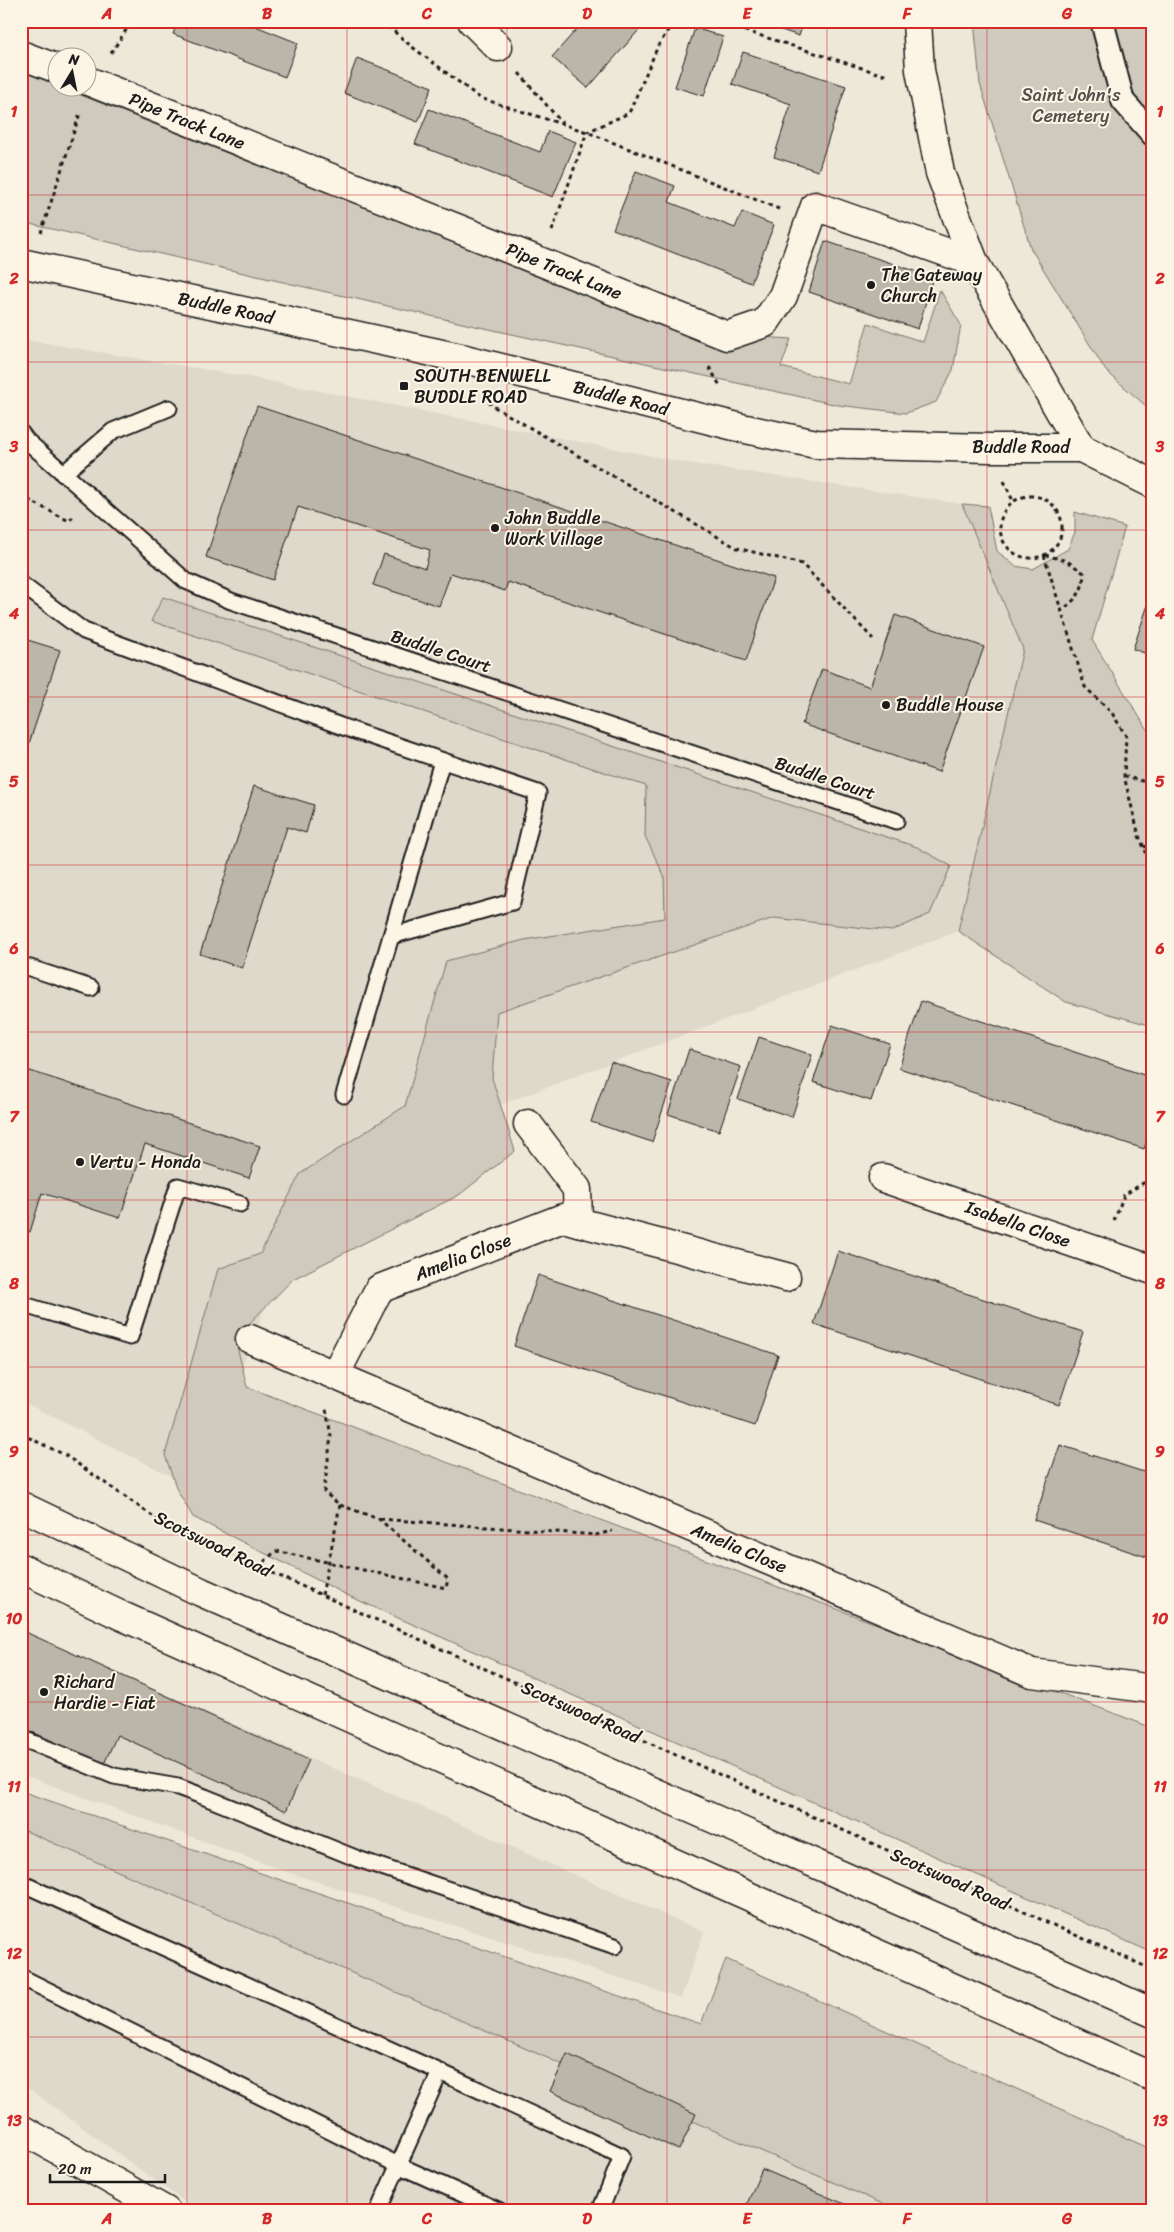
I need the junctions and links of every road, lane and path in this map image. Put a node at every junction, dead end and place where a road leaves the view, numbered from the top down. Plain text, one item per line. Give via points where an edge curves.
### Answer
1 (382, 21) edge
2 (472, 21) edge
3 (674, 21) edge
4 (723, 21) edge
5 (917, 21) edge
6 (1102, 21) edge
7 (498, 48) joint
8 (21, 55) edge
9 (48, 65) edge
10 (98, 85) edge
11 (923, 88) junction
12 (83, 98) edge
13 (562, 124) junction
14 (587, 132) junction
15 (1153, 135) edge
16 (810, 221) junction
17 (542, 262) junction
18 (974, 262) junction
19 (26, 264) edge
20 (465, 359) junction
21 (708, 365) dead end
22 (169, 408) dead end
23 (746, 429) junction
24 (21, 433) edge
25 (1081, 448) junction
26 (63, 474) junction
27 (1153, 484) edge
28 (1044, 555) junction
29 (21, 584) edge
30 (1061, 611) junction
31 (873, 639) dead end
32 (442, 760) junction
33 (1124, 776) junction
34 (1153, 784) edge
35 (896, 821) dead end
36 (1153, 845) edge
37 (1144, 847) junction
38 (1153, 880) edge
39 (391, 936) junction
40 (21, 965) edge
41 (91, 988) dead end
42 (344, 1095) dead end
43 (528, 1124) dead end
44 (1153, 1177) edge
45 (883, 1178) dead end
46 (240, 1204) dead end
47 (578, 1222) junction
48 (1101, 1252) junction
49 (1153, 1270) edge
50 (786, 1277) dead end
51 (21, 1304) edge
52 (250, 1339) dead end
53 (325, 1371) junction
54 (21, 1434) edge
55 (340, 1505) junction
56 (21, 1506) edge
57 (379, 1518) junction
58 (614, 1531) dead end
59 (329, 1562) junction
60 (258, 1567) junction
61 (21, 1568) edge
62 (322, 1596) junction
63 (1153, 1689) edge
64 (21, 1738) edge
65 (21, 1883) edge
66 (615, 1946) dead end
67 (1153, 1970) edge
68 (21, 1977) edge
69 (1153, 2013) edge
70 (440, 2072) junction
71 (1153, 2077) edge
72 (21, 2128) edge
73 (398, 2165) junction
74 (166, 2211) edge
75 (378, 2211) edge
76 (500, 2211) edge
77 (600, 2211) edge

1 - 13 path via 480,98
2 - 7 street
3 - 14 path via 658,46 629,113
4 - 11 path via 727,25
5 - 11 street
6 - 15 street via 1123,101
7 - 13 path
8 - 9 street
10 - 17 street, Pipe Track Lane
11 - 18 street via 940,173
12 - 19 path
13 - 14 path
14 - 16 path
14 - 17 path
16 - 17 street, Pipe Track Lane via 784,296 765,323 727,336
16 - 18 street via 816,206
18 - 25 street
19 - 20 street, Buddle Road
20 - 23 street, Buddle Road
20 - 31 path via 491,405 737,548 802,564
21 - 23 path
22 - 26 lane via 113,431
23 - 25 street, Buddle Road via 816,444
24 - 26 lane, Buddle Court
25 - 27 street
26 - 35 lane, Buddle Court via 186,581 231,601
28 - 28 path via 1024,558 1007,547 1002,538 1001,518 1013,501 1022,497 1042,498 1052,503 1058,512 1062,532 1059,542
28 - 30 path
28 - 30 path via 1067,561 1084,573 1083,588
29 - 32 lane via 84,631
30 - 33 path via 1085,687 1112,713 1126,736
32 - 39 lane
32 - 39 lane via 538,793 512,902
33 - 34 path
33 - 37 path
36 - 37 path
37 - 38 path
39 - 42 lane
40 - 41 lane
43 - 47 street via 577,1189
44 - 48 path via 1124,1195
45 - 48 street, Isabella Close
46 - 51 lane via 178,1186 130,1337
47 - 50 street, Amelia Close
47 - 53 street, Amelia Close via 564,1218 379,1289
48 - 49 street, Isabella Close
52 - 53 street, Amelia Close
53 - 55 path via 331,1436 324,1492
53 - 63 street, Amelia Close via 1032,1673
54 - 60 path, Scotswood Road via 65,1455 164,1524
55 - 57 path
55 - 59 path
56 - 69 street via 201,1592
57 - 58 path via 596,1535
57 - 59 path via 448,1579 446,1588
59 - 60 path via 276,1551
59 - 62 path
60 - 62 path, Scotswood Road
61 - 71 street
62 - 67 path, Scotswood Road
64 - 66 lane via 114,1776 178,1787 358,1859
65 - 70 lane
68 - 73 lane
70 - 73 lane
70 - 77 lane via 622,2156
72 - 74 street
73 - 75 lane
73 - 76 lane

